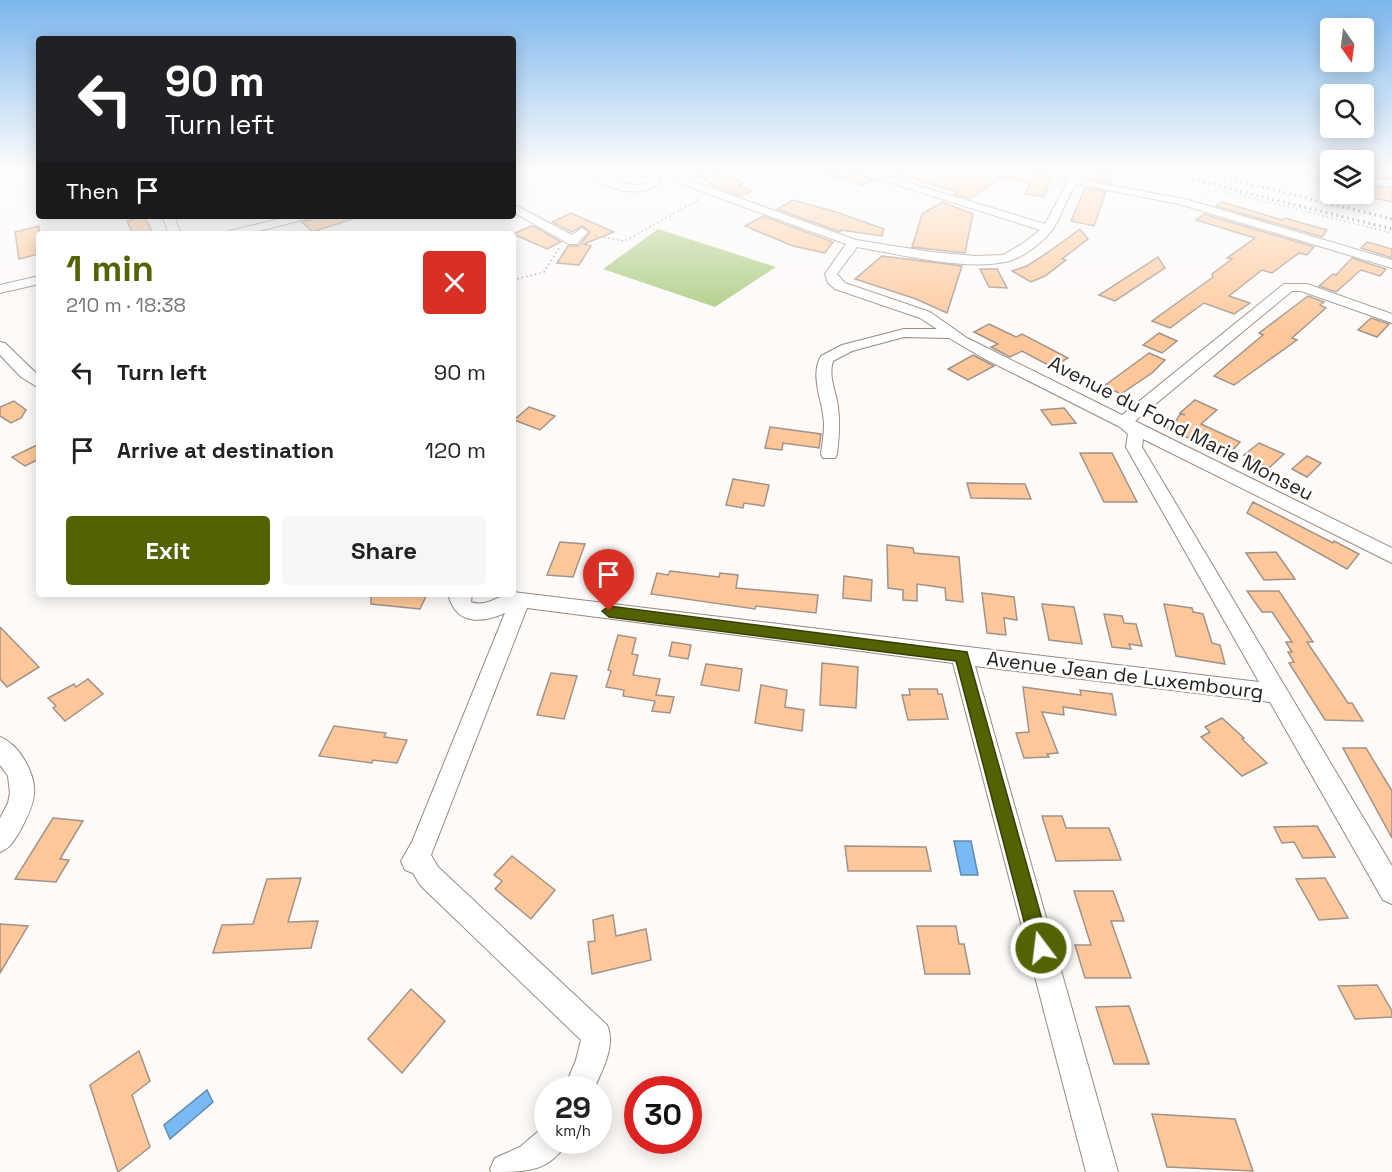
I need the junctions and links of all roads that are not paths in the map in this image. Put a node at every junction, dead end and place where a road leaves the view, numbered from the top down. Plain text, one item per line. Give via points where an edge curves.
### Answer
1 (273, 225) edge
2 (545, 225) edge
3 (803, 225) edge
4 (1036, 225) edge
5 (1050, 225) edge
6 (1268, 225) edge
7 (1047, 228) junction
8 (246, 231) edge
9 (582, 232) road end
10 (854, 243) junction
11 (1392, 264) edge
12 (36, 281) edge
13 (0, 289) edge
14 (1392, 318) edge
15 (953, 334) junction
16 (0, 346) edge
17 (35, 376) edge
18 (1124, 422) junction
19 (829, 454) dead end
20 (1392, 556) edge
21 (459, 597) edge
22 (514, 598) edge
23 (962, 656) junction
24 (1275, 693) junction
25 (0, 747) edge
26 (0, 840) edge
27 (1392, 891) edge
28 (585, 1076) edge
29 (539, 1154) edge
30 (506, 1169) dead end
31 (1102, 1172) edge

1 - 8 street
2 - 9 street via 573,242
3 - 10 street
4 - 7 street
5 - 7 street
6 - 11 street
7 - 10 street via 1008,258 996,260
10 - 15 street, Avenue du Fond Marie Monseu via 831,274 833,280 840,286 925,315
12 - 13 street
14 - 18 street via 1289,287
15 - 18 street, Avenue du Fond Marie Monseu
15 - 19 street via 904,333 847,348 826,359 822,373 831,404
16 - 17 street
18 - 20 street, Avenue du Fond Marie Monseu
18 - 24 street via 1136,433 1134,447
21 - 22 street, Avenue Jean de Luxembourg via 462,607 476,613
22 - 23 street, Avenue Jean de Luxembourg
22 - 28 street via 414,861 422,864 429,876 597,1035
23 - 24 street, Avenue Jean de Luxembourg
23 - 31 street
24 - 27 street
25 - 26 street via 18,768 24,789 16,816
29 - 30 street

